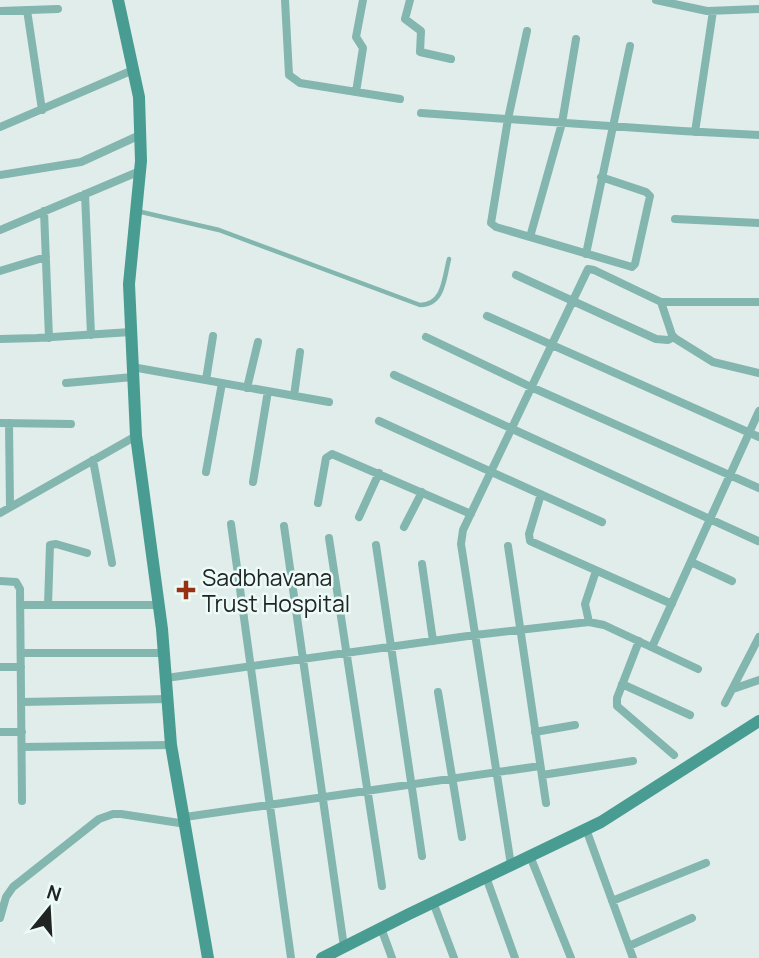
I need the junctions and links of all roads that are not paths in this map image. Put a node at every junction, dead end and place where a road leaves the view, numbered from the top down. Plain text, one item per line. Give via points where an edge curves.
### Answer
1 (118, 0) edge
2 (285, 0) edge
3 (363, 0) edge
4 (410, 0) edge
5 (656, 0) edge
6 (58, 9) dead end
7 (759, 9) edge
8 (27, 10) junction
9 (0, 11) edge
10 (713, 11) junction
11 (527, 31) dead end
12 (576, 39) dead end
13 (630, 46) dead end
14 (451, 59) dead end
15 (133, 70) junction
16 (356, 92) junction
17 (400, 99) dead end
18 (42, 110) junction
19 (421, 113) dead end
20 (508, 119) junction
21 (562, 123) junction
22 (612, 126) junction
23 (0, 127) edge
24 (695, 132) junction
25 (140, 135) junction
26 (759, 135) edge
27 (140, 171) junction
28 (0, 175) edge
29 (601, 177) junction
30 (85, 194) junction
31 (44, 211) junction
32 (136, 211) junction
33 (675, 219) dead end
34 (759, 223) edge
35 (0, 230) edge
36 (530, 237) junction
37 (586, 254) junction
38 (46, 257) junction
39 (449, 259) dead end
40 (0, 271) edge
41 (516, 275) dead end
42 (571, 301) junction
43 (661, 302) junction
44 (759, 302) edge
45 (487, 316) dead end
46 (131, 332) junction
47 (91, 335) junction
48 (213, 336) dead end
49 (426, 337) dead end
50 (674, 337) junction
51 (0, 338) edge
52 (49, 338) junction
53 (258, 342) dead end
54 (550, 345) junction
55 (300, 352) dead end
56 (133, 372) junction
57 (759, 373) edge
58 (394, 374) dead end
59 (205, 380) junction
60 (66, 383) dead end
61 (222, 383) junction
62 (247, 387) junction
63 (531, 387) junction
64 (268, 391) junction
65 (294, 396) junction
66 (329, 402) dead end
67 (759, 411) edge
68 (379, 421) dead end
69 (5, 423) edge
70 (71, 424) dead end
71 (511, 429) junction
72 (749, 433) junction
73 (136, 436) junction
74 (759, 437) edge
75 (93, 460) junction
76 (491, 471) junction
77 (206, 472) dead end
78 (379, 473) junction
79 (731, 474) junction
80 (253, 482) dead end
81 (759, 488) edge
82 (422, 492) junction
83 (541, 494) junction
84 (318, 503) dead end
85 (10, 507) junction
86 (0, 513) edge
87 (471, 513) junction
88 (359, 517) dead end
89 (711, 518) junction
90 (602, 522) dead end
91 (231, 524) dead end
92 (284, 526) dead end
93 (404, 527) dead end
94 (329, 538) dead end
95 (758, 541) edge
96 (376, 545) dead end
97 (508, 545) dead end
98 (87, 553) dead end
99 (691, 562) junction
100 (112, 563) dead end
101 (422, 564) dead end
102 (596, 571) junction
103 (0, 581) edge
104 (732, 581) dead end
105 (672, 604) junction
106 (20, 605) junction
107 (48, 605) junction
108 (160, 605) junction
109 (589, 622) junction
110 (521, 630) junction
111 (475, 635) junction
112 (759, 637) edge
113 (433, 641) junction
114 (639, 641) junction
115 (391, 647) junction
116 (652, 647) junction
117 (21, 653) junction
118 (164, 653) junction
119 (347, 653) junction
120 (303, 659) junction
121 (251, 666) junction
122 (0, 667) edge
123 (21, 667) junction
124 (698, 669) dead end
125 (166, 678) junction
126 (759, 680) edge
127 (622, 684) junction
128 (733, 689) junction
129 (438, 692) dead end
130 (168, 699) junction
131 (22, 702) junction
132 (725, 703) dead end
133 (690, 715) dead end
134 (759, 721) edge
135 (575, 725) dead end
136 (0, 732) edge
137 (22, 732) junction
138 (535, 732) junction
139 (171, 745) junction
140 (22, 747) junction
141 (674, 755) dead end
142 (633, 761) dead end
143 (541, 770) junction
144 (497, 772) junction
145 (453, 778) junction
146 (410, 785) junction
147 (368, 791) junction
148 (324, 797) junction
149 (22, 801) dead end
150 (546, 803) dead end
151 (271, 805) junction
152 (186, 821) junction
153 (586, 829) junction
154 (462, 837) dead end
155 (422, 856) dead end
156 (530, 856) junction
157 (706, 863) dead end
158 (511, 865) junction
159 (486, 877) junction
160 (382, 886) dead end
161 (612, 901) junction
162 (433, 902) junction
163 (0, 918) edge
164 (692, 918) dead end
165 (381, 928) junction
166 (629, 946) junction
167 (344, 947) junction
168 (326, 957) edge
169 (208, 958) edge
170 (292, 958) edge
171 (392, 958) edge
172 (454, 958) edge
173 (514, 958) edge
174 (571, 958) edge
175 (633, 958) edge

1 - 15 street
2 - 16 street via 291,78
3 - 16 street via 356,37 363,48
4 - 14 street via 405,19 421,31 420,52
5 - 10 street
6 - 8 street
7 - 10 street
8 - 9 street
8 - 18 street
10 - 24 street
11 - 20 street
12 - 21 street
13 - 22 street
15 - 18 street
15 - 25 street
16 - 17 street
18 - 23 street
19 - 20 street
20 - 21 street
20 - 36 street via 491,223
21 - 22 street
21 - 36 street
22 - 24 street
22 - 29 street
24 - 26 street
25 - 27 street
25 - 28 street via 81,162
27 - 30 street
27 - 32 street
29 - 37 street
29 - 37 street via 646,192 650,198 634,265
30 - 31 street
30 - 47 street
31 - 35 street
31 - 38 street
32 - 39 lane via 219,230 420,305 436,301
32 - 46 street via 129,284
33 - 34 street
36 - 37 street
38 - 40 street
38 - 52 street
41 - 42 street
42 - 43 street via 585,271 591,269
42 - 50 street via 656,339
42 - 54 street
43 - 44 street
43 - 50 street
45 - 54 street
46 - 47 street
46 - 56 street
47 - 52 street
48 - 59 street
49 - 63 street
50 - 57 street via 713,362
51 - 52 street
53 - 62 street
54 - 63 street
54 - 72 street
55 - 65 street
56 - 59 street
56 - 60 street
56 - 73 street
58 - 71 street
59 - 61 street
61 - 62 street
61 - 77 street
62 - 64 street
63 - 71 street
63 - 79 street
64 - 65 street
64 - 80 street
65 - 66 street
67 - 72 street
68 - 76 street
69 - 70 street
69 - 85 street
71 - 76 street
71 - 89 street
72 - 74 street
72 - 79 street
73 - 75 street
73 - 108 street
75 - 85 street
75 - 100 street
76 - 83 street
76 - 87 street
78 - 82 street
78 - 84 street via 329,455
78 - 88 street
79 - 81 street
79 - 89 street
82 - 87 street
82 - 93 street
83 - 90 street
83 - 102 street via 528,534 530,541
85 - 86 street
87 - 111 street via 461,544
89 - 95 street
89 - 99 street
91 - 121 street
92 - 120 street
94 - 119 street
96 - 115 street
97 - 110 street
98 - 107 street via 50,545
99 - 104 street
99 - 105 street
101 - 113 street
102 - 105 street
102 - 109 street via 585,604
103 - 106 street via 19,585
105 - 116 street
106 - 107 street
106 - 117 street
107 - 108 street
108 - 118 street
109 - 110 street
109 - 114 street
110 - 111 street
110 - 138 street
111 - 113 street
111 - 144 street
112 - 128 street
113 - 115 street
114 - 116 street
114 - 127 street
115 - 119 street
115 - 146 street
116 - 124 street
117 - 118 street
117 - 123 street
118 - 125 street
119 - 120 street
119 - 147 street
120 - 121 street
120 - 148 street
121 - 125 street
121 - 151 street
122 - 123 street
123 - 131 street
125 - 130 street
126 - 128 street
127 - 133 street
127 - 141 street via 619,710
128 - 132 street
129 - 145 street
130 - 131 street
130 - 139 street
131 - 137 street
134 - 153 street
135 - 138 street
136 - 137 street
137 - 140 street
138 - 143 street
139 - 140 street
139 - 152 street
140 - 149 street
142 - 143 street
143 - 144 street
143 - 150 street
144 - 145 street
144 - 158 street
145 - 146 street
145 - 154 street
146 - 147 street
146 - 155 street
147 - 148 street
147 - 160 street
148 - 151 street
148 - 167 street
151 - 152 street
151 - 170 street
152 - 163 street via 121,814 99,819 9,892
152 - 169 street
153 - 156 street
153 - 161 street
156 - 158 street
156 - 174 street
157 - 161 street
158 - 159 street
159 - 162 street
159 - 173 street
161 - 166 street
162 - 165 street
162 - 172 street
164 - 166 street
165 - 167 street
165 - 171 street
166 - 175 street
167 - 168 street

